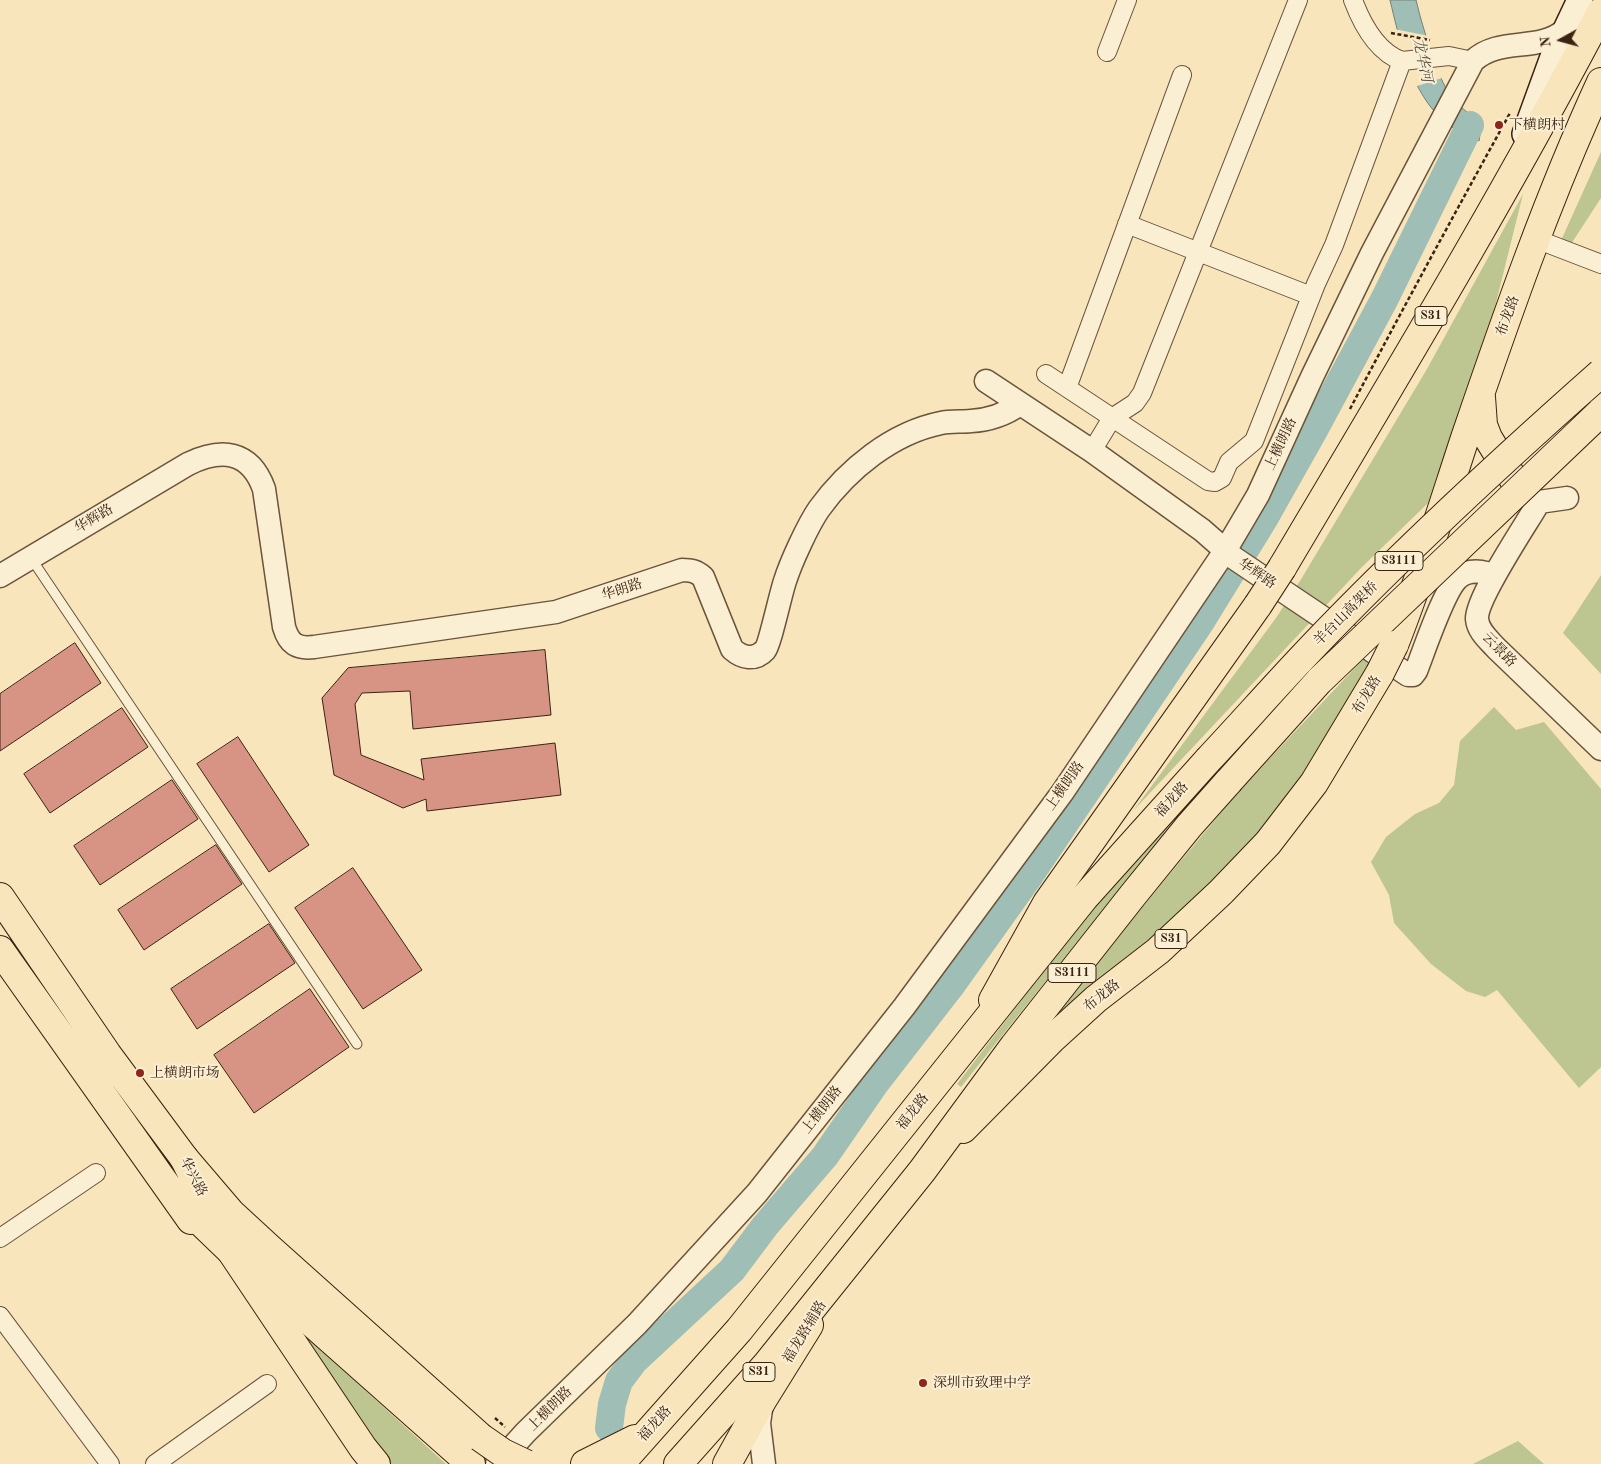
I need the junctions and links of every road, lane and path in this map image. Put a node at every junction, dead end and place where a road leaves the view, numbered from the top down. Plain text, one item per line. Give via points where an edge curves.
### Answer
1 (1127, 0) edge
2 (1298, 0) edge
3 (1353, 0) edge
4 (1580, 0) edge
5 (1601, 12) edge
6 (1565, 30) junction
7 (1390, 33) dead end
8 (1521, 45) junction
9 (1438, 49) junction
10 (1107, 52) dead end
11 (1473, 60) junction
12 (1402, 61) junction
13 (1182, 75) dead end
14 (1545, 80) junction
15 (1601, 82) edge
16 (1513, 107) dead end
17 (1601, 113) edge
18 (1556, 184) junction
19 (1501, 197) junction
20 (1127, 224) junction
21 (1536, 239) junction
22 (1198, 252) junction
23 (1601, 264) edge
24 (1311, 296) junction
25 (1601, 373) edge
26 (1046, 374) dead end
27 (986, 381) dead end
28 (1067, 388) junction
29 (1481, 393) junction
30 (1020, 404) junction
31 (1601, 412) edge
32 (1346, 416) dead end
33 (1112, 418) junction
34 (1092, 451) junction
35 (188, 464) joint
36 (1517, 485) junction
37 (1447, 495) junction
38 (1568, 498) dead end
39 (1540, 502) junction
40 (31, 558) junction
41 (1235, 558) junction
42 (0, 576) edge
43 (1494, 578) junction
44 (1601, 749) edge
45 (1208, 760) joint
46 (0, 897) edge
47 (0, 950) edge
48 (972, 1037) junction
49 (357, 1044) dead end
50 (184, 1158) junction
51 (922, 1171) junction
52 (96, 1173) dead end
53 (177, 1199) junction
54 (0, 1238) edge
55 (231, 1251) junction
56 (837, 1276) junction
57 (0, 1316) edge
58 (267, 1384) dead end
59 (763, 1399) junction
60 (645, 1434) junction
61 (471, 1453) edge
62 (110, 1464) edge
63 (155, 1464) edge
64 (354, 1464) edge
65 (376, 1464) edge
66 (497, 1464) edge
67 (526, 1464) edge
68 (585, 1464) edge
69 (620, 1464) edge
70 (678, 1464) edge
71 (727, 1464) edge
72 (764, 1464) edge

1 - 10 street
2 - 22 street
3 - 12 street via 1376,42
4 - 6 main road
5 - 19 main road, S31
6 - 8 street via 1552,38
6 - 14 main road
7 - 9 path
8 - 11 street via 1491,49
8 - 14 street via 1541,53
9 - 11 street via 1450,56
9 - 12 street
11 - 41 street, 上横朗路 via 1372,253 1312,377 1258,495
12 - 24 street via 1334,244
13 - 20 street
14 - 19 main road
15 - 18 main road, 布龙路 / S31
16 - 32 path
17 - 18 main road
18 - 21 main road, 布龙路 / S31
19 - 48 main road, S31, bridge via 1282,568 1047,903
20 - 22 street
20 - 28 street
21 - 23 street
21 - 29 main road, 布龙路 / S31
22 - 24 street
22 - 33 street via 1139,398
24 - 33 street via 1254,441 1230,462 1222,478 1208,481
25 - 45 main road, 羊台山高架桥 / S3111, bridge via 1414,545 1300,660
26 - 28 street
27 - 30 street, 华辉路
28 - 33 street
29 - 36 main road via 1483,425 1488,438
29 - 37 main road, 布龙路 / S31
30 - 34 street, 华辉路
30 - 35 street, 华朗路 via 986,420 943,422 916,430 892,441 858,468 819,510 786,578 766,649 749,658 732,649 703,577 689,570 556,612 300,648 290,641 284,627 261,482 251,467 231,456 211,455
31 - 51 main road, 羊台山高架桥 / S3111, bridge via 1319,681 1183,834 1014,1046
33 - 34 street
34 - 41 street, 华辉路 via 1202,530
35 - 40 street, 华辉路
36 - 37 main road via 1498,481 1469,483 1454,488
36 - 39 street via 1526,496
37 - 51 main road, 布龙路 / S31, bridge via 1394,646 1314,783 1268,843 1158,951 1096,999 1052,1039
38 - 39 street
39 - 43 street, 云景路
40 - 42 street, 华辉路
40 - 49 lane
41 - 43 street, 华辉路 via 1408,675 1416,671 1457,579 1477,571
41 - 66 street, 上横朗路 via 904,1007 758,1192 644,1317
43 - 44 street, 云景路 via 1479,607 1480,631
45 - 48 main road, 福龙路 / S3111 via 1084,898
46 - 50 main road, 华兴路 via 107,1054
47 - 53 main road, 华兴路
48 - 60 main road, 福龙路 / S31 via 739,1330
50 - 55 main road, 华兴路
50 - 61 main road via 231,1213
51 - 56 main road, S31
52 - 54 street
53 - 55 main road
53 - 64 main road, 华兴路
55 - 61 main road
55 - 65 main road, 华兴路
56 - 59 main road, 福龙路辅路
56 - 70 main road, S31 via 766,1364
57 - 62 street
58 - 63 street
59 - 71 main road, 福龙路辅路
59 - 72 street via 759,1423
60 - 68 main road
60 - 69 main road, 福龙路 / S31
61 - 67 main road, bridge via 503,1453

